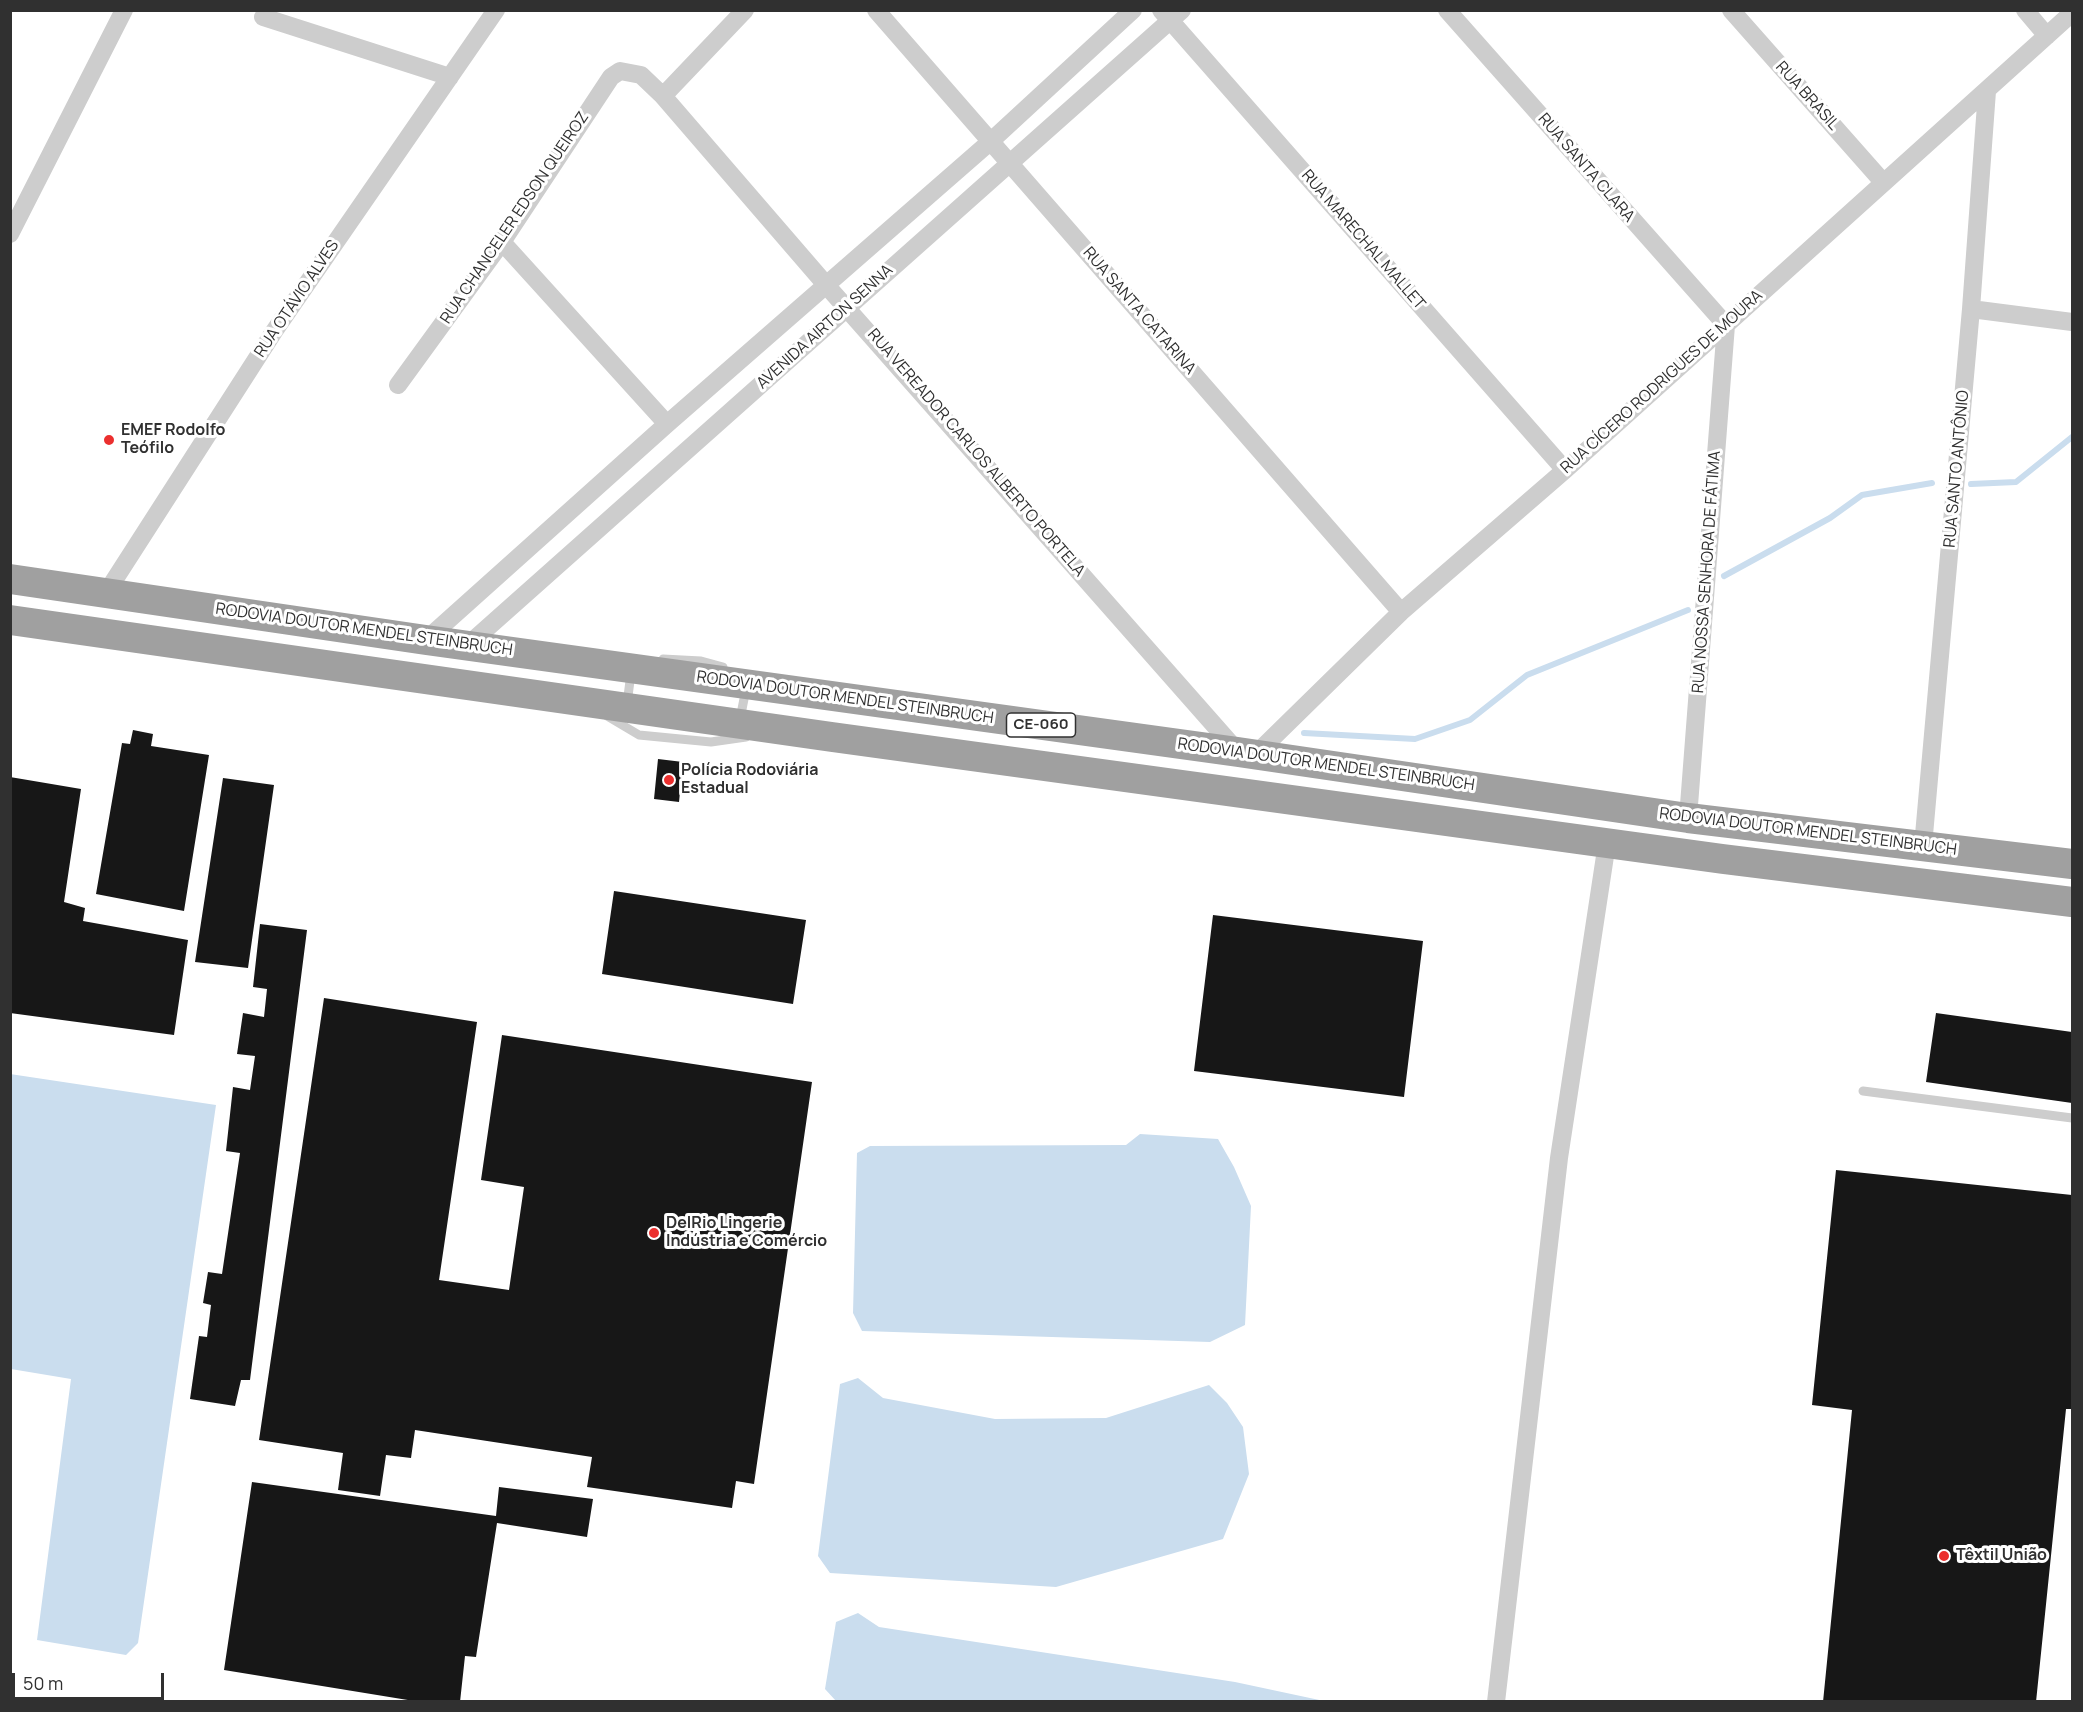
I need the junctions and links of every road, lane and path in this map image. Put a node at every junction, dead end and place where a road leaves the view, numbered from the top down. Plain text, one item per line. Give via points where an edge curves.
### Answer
1 (124, 10) edge
2 (496, 10) edge
3 (746, 10) edge
4 (876, 10) edge
5 (1133, 10) edge
6 (1447, 10) edge
7 (1731, 10) edge
8 (2025, 10) edge
9 (2073, 13) edge
10 (1171, 14) edge
11 (263, 17) dead end
12 (2047, 36) junction
13 (641, 75) joint
14 (450, 77) junction
15 (1987, 91) junction
16 (663, 96) junction
17 (992, 141) junction
18 (1010, 162) junction
19 (1883, 182) junction
20 (10, 234) edge
21 (502, 242) junction
22 (827, 286) junction
23 (847, 307) junction
24 (1971, 309) junction
25 (2073, 322) edge
26 (1726, 326) junction
27 (398, 385) dead end
28 (698, 397) junction
29 (720, 420) junction
30 (667, 424) junction
31 (1565, 470) junction
32 (10, 579) edge
33 (106, 593) junction
34 (1401, 612) junction
35 (10, 620) edge
36 (426, 640) junction
37 (468, 645) junction
38 (632, 668) junction
39 (748, 684) junction
40 (585, 701) junction
41 (627, 708) junction
42 (740, 725) junction
43 (780, 729) junction
44 (1246, 753) junction
45 (1688, 818) junction
46 (1607, 843) junction
47 (1923, 846) junction
48 (2073, 864) edge
49 (2073, 902) edge
50 (1863, 1091) dead end
51 (2073, 1118) edge
52 (1496, 1701) edge

1 - 20 street
2 - 14 street, RUA OTÁVIO ALVES
3 - 16 street
4 - 17 street, RUA SANTA CATARINA
5 - 17 street, AVENIDA AIRTON SENNA
6 - 26 street, RUA SANTA CLARA
7 - 19 street, RUA BRASIL
8 - 12 street
9 - 12 street, RUA CÍCERO RODRIGUES DE MOURA
10 - 18 street, AVENIDA AIRTON SENNA
10 - 31 street, RUA MARECHAL MALLET
11 - 14 street
12 - 15 street, RUA CÍCERO RODRIGUES DE MOURA
13 - 16 street, RUA VEREADOR CARLOS ALBERTO PORTELA
13 - 21 street, RUA CHANCELER EDSON QUEIROZ via 620,71 611,76
14 - 33 street, RUA OTÁVIO ALVES via 275,330
15 - 19 street, RUA CÍCERO RODRIGUES DE MOURA
15 - 24 street, RUA SANTO ANTÔNIO
16 - 22 street, RUA VEREADOR CARLOS ALBERTO PORTELA
17 - 18 street, RUA SANTA CATARINA
17 - 22 street, AVENIDA AIRTON SENNA
18 - 23 street, AVENIDA AIRTON SENNA
18 - 34 street, RUA SANTA CATARINA
19 - 26 street, RUA CÍCERO RODRIGUES DE MOURA
21 - 27 street, RUA CHANCELER EDSON QUEIROZ
21 - 30 street
22 - 23 street, RUA VEREADOR CARLOS ALBERTO PORTELA
22 - 28 street, AVENIDA AIRTON SENNA
23 - 29 street, AVENIDA AIRTON SENNA
23 - 44 street, RUA VEREADOR CARLOS ALBERTO PORTELA
24 - 25 street
24 - 47 street, RUA SANTO ANTÔNIO
26 - 31 street, RUA CÍCERO RODRIGUES DE MOURA
26 - 45 street, RUA NOSSA SENHORA DE FÁTIMA
28 - 29 street
28 - 30 street, AVENIDA AIRTON SENNA
29 - 37 street, AVENIDA AIRTON SENNA
30 - 36 street, AVENIDA AIRTON SENNA
31 - 34 street, RUA CÍCERO RODRIGUES DE MOURA
32 - 33 highway, RODOVIA DOUTOR MENDEL STEINBRUCH / CE-060
33 - 36 highway, RODOVIA DOUTOR MENDEL STEINBRUCH / CE-060
34 - 44 street, RUA CÍCERO RODRIGUES DE MOURA
35 - 40 highway, CE-060
36 - 37 highway, RODOVIA DOUTOR MENDEL STEINBRUCH / CE-060
37 - 38 highway, RODOVIA DOUTOR MENDEL STEINBRUCH / CE-060
38 - 39 highway, RODOVIA DOUTOR MENDEL STEINBRUCH / CE-060
38 - 41 lane
39 - 42 lane
39 - 44 highway, RODOVIA DOUTOR MENDEL STEINBRUCH / CE-060
40 - 41 highway, CE-060
40 - 43 lane via 639,735 711,742
41 - 42 highway, CE-060
42 - 43 highway, CE-060
43 - 46 highway, CE-060
44 - 45 highway, RODOVIA DOUTOR MENDEL STEINBRUCH / CE-060
45 - 47 highway, RODOVIA DOUTOR MENDEL STEINBRUCH / CE-060
46 - 49 highway, CE-060
46 - 52 street via 1559,1158
47 - 48 highway, RODOVIA DOUTOR MENDEL STEINBRUCH / CE-060
50 - 51 lane

